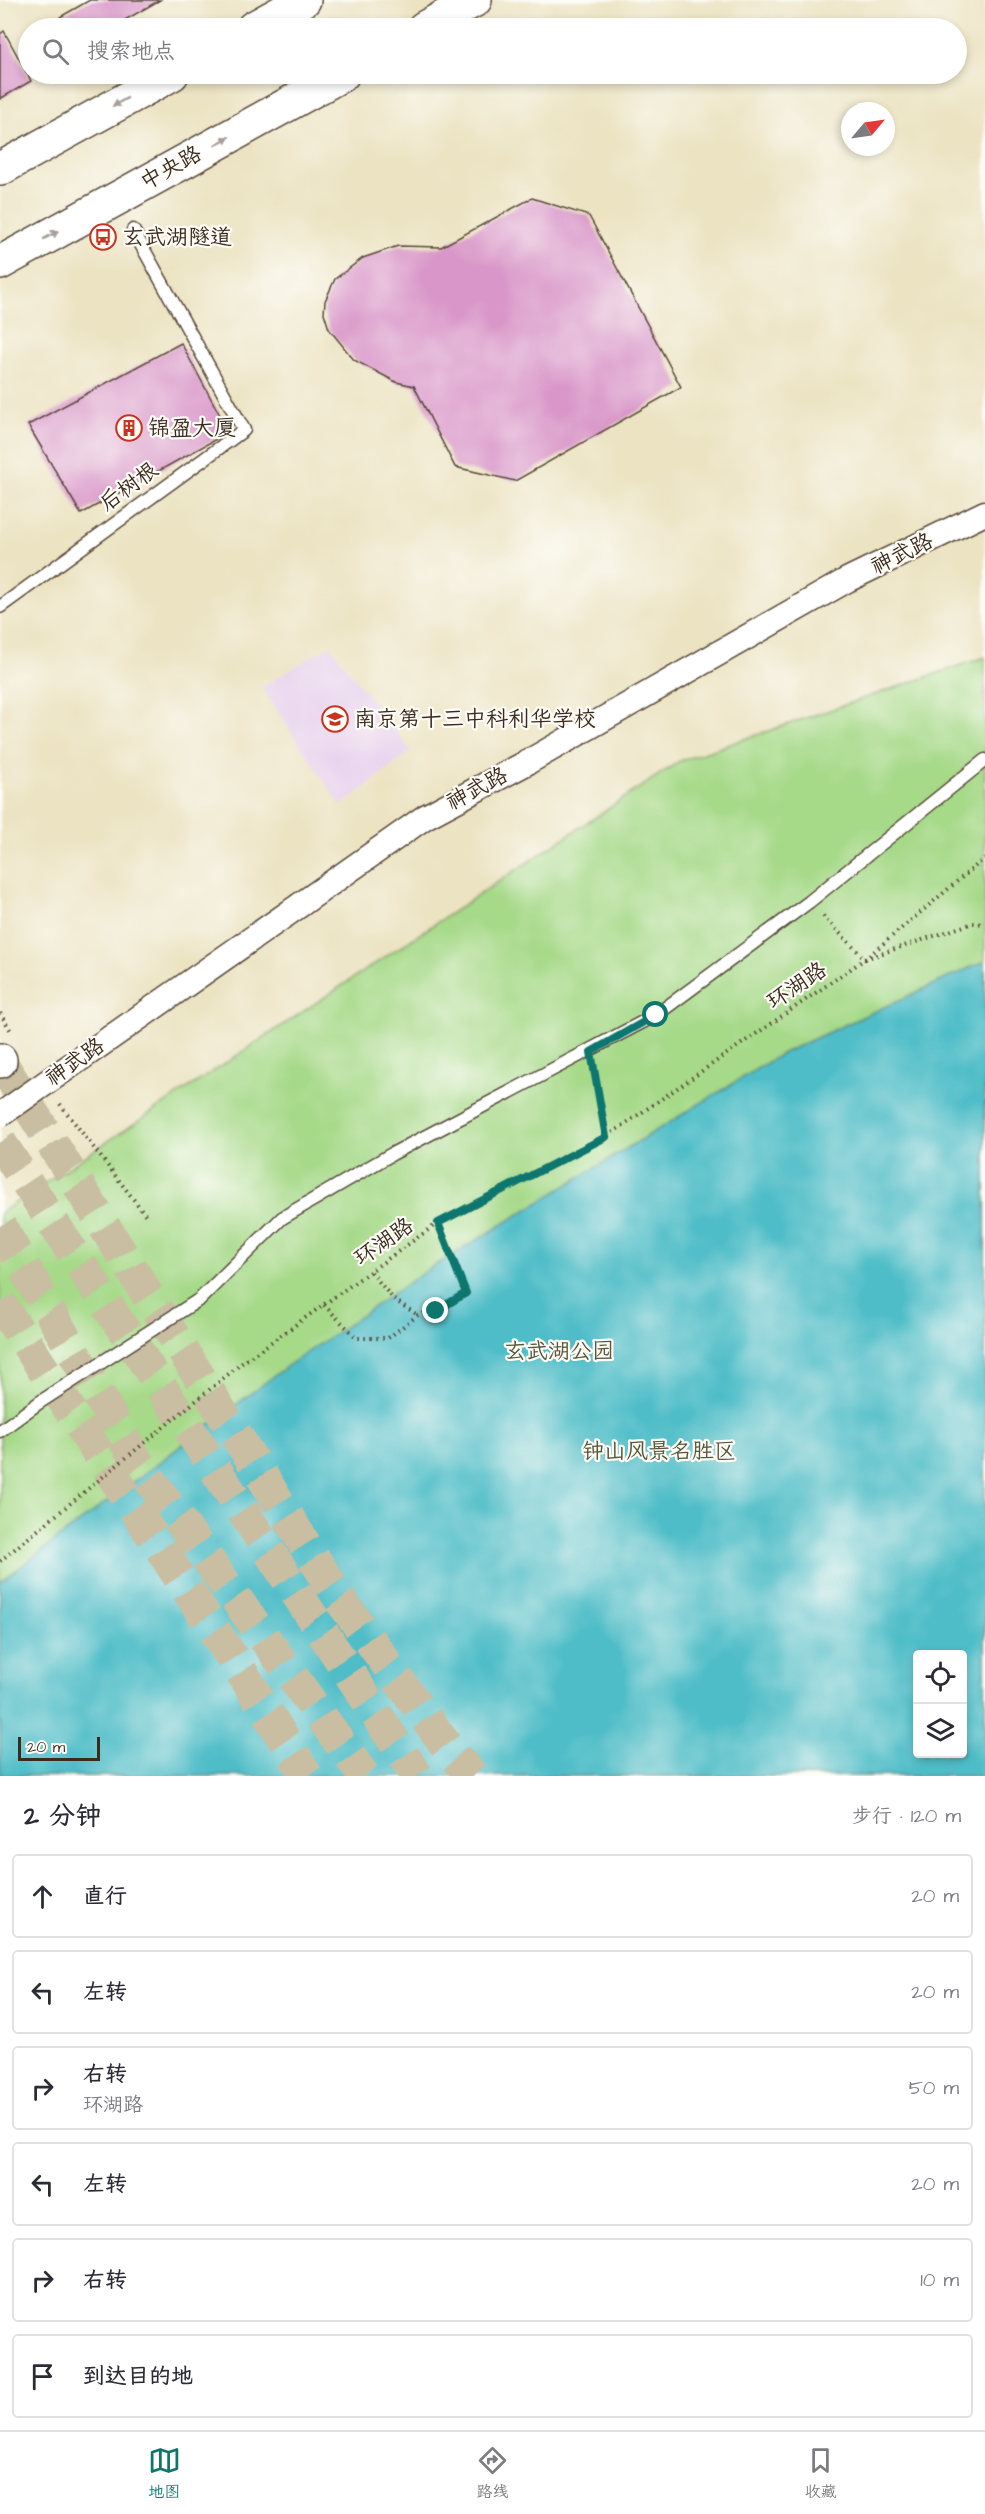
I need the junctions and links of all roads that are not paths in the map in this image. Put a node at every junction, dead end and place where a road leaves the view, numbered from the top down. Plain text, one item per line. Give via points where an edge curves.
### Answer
1 (304, 0) edge
2 (475, 0) edge
3 (271, 18) edge
4 (442, 18) edge
5 (154, 84) edge
6 (325, 84) edge
7 (0, 169) edge
8 (133, 230) dead end
9 (0, 263) edge
10 (985, 513) edge
11 (0, 607) edge
12 (985, 760) edge
13 (0, 1115) edge
14 (0, 1431) edge

1 - 3 main road
2 - 4 main road
5 -> 7 main road
9 -> 6 main road, 中央路
8 - 11 lane, 后树根 via 244,430
10 - 13 street, 神武路, bridge via 848,580 425,817
12 - 14 lane via 809,902 656,1015 392,1154 282,1218 200,1299

